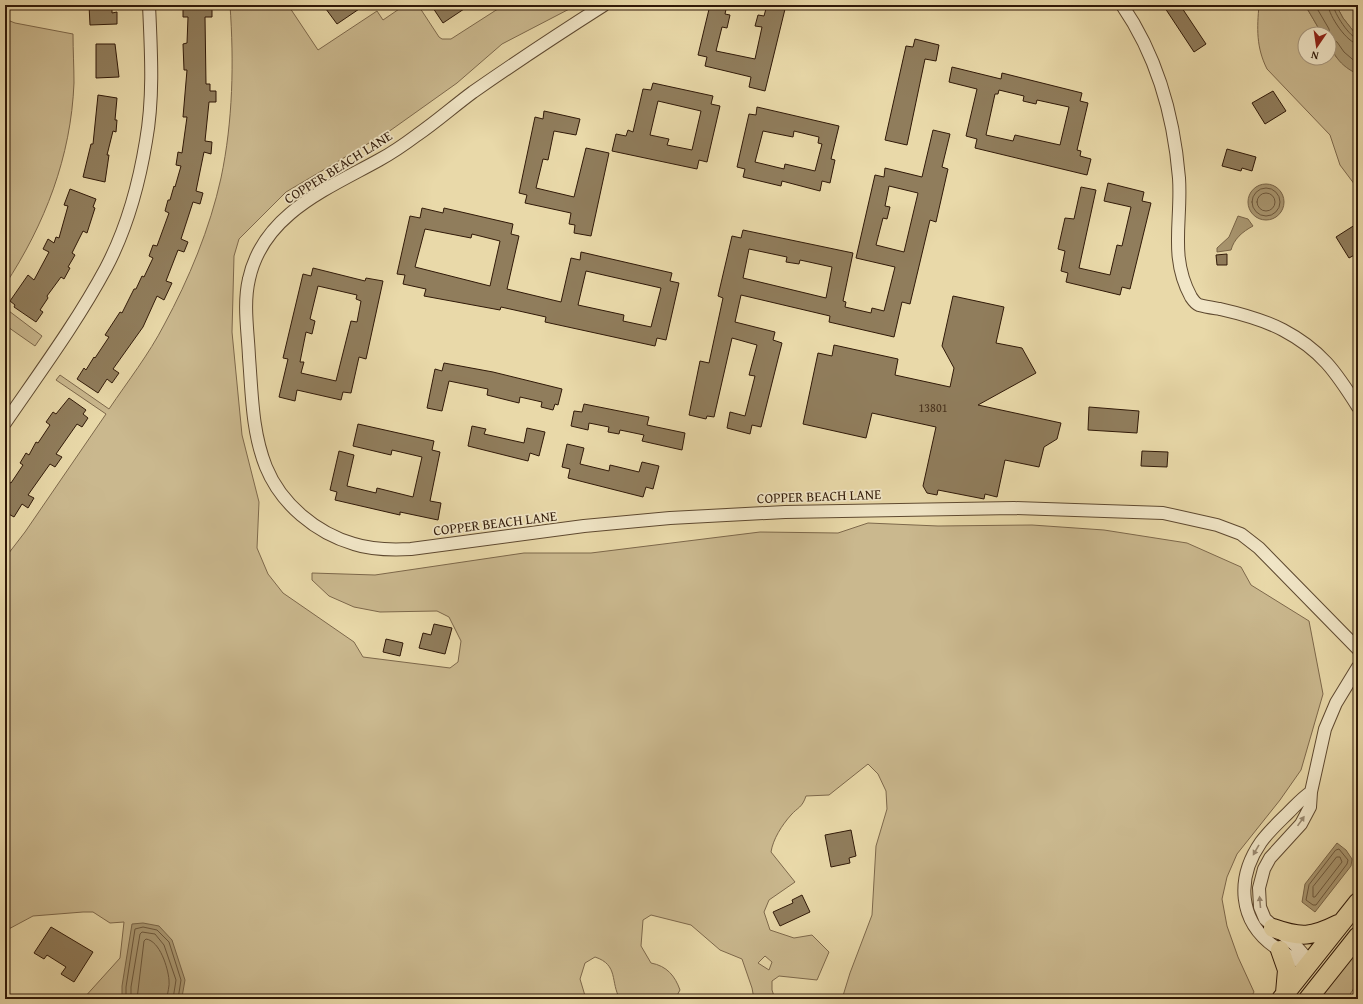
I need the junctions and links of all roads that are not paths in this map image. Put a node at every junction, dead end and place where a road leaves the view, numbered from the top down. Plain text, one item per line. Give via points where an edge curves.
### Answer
1 (149, 5) edge
2 (604, 5) edge
3 (1122, 5) edge
4 (1358, 407) edge
5 (5, 423) edge
6 (1358, 649) edge
7 (1358, 667) edge
8 (1310, 792) junction
9 (1249, 865) junction
10 (1264, 869) junction
11 (1358, 902) edge
12 (1350, 920) edge
13 (1273, 928) junction
14 (1358, 936) edge
15 (1280, 950) junction
16 (1307, 964) junction
17 (1287, 997) edge
18 (1308, 999) edge

1 - 5 street via 151,95 147,140 126,220 106,267 84,304
2 - 6 street, COPPER BEACH LANE via 472,93 419,134 294,209 273,230 257,255 249,278 246,300 258,447 286,501 307,520 328,534 354,545 385,550 411,549 584,526 778,512 1014,508 1163,513 1206,522 1241,534 1259,548
3 - 4 street via 1148,49 1160,80 1173,135 1179,179 1178,258 1183,281 1192,299 1198,305 1262,321 1303,342 1332,366
7 - 8 street via 1329,718
8 -> 9 street via 1300,799 1261,841
10 -> 8 street via 1270,858 1300,824 1310,807
9 - 10 street
9 - 15 street via 1243,895 1248,913 1255,928 1266,941
13 -> 10 street via 1265,919 1260,907 1259,888
11 - 12 main road
12 - 13 main road via 1311,935 1288,933
12 - 16 main road via 1331,953 1319,961
13 - 16 street via 1296,946
14 - 18 main road
15 - 16 street via 1295,961
15 - 17 main road via 1287,970
16 - 17 main road via 1300,991

